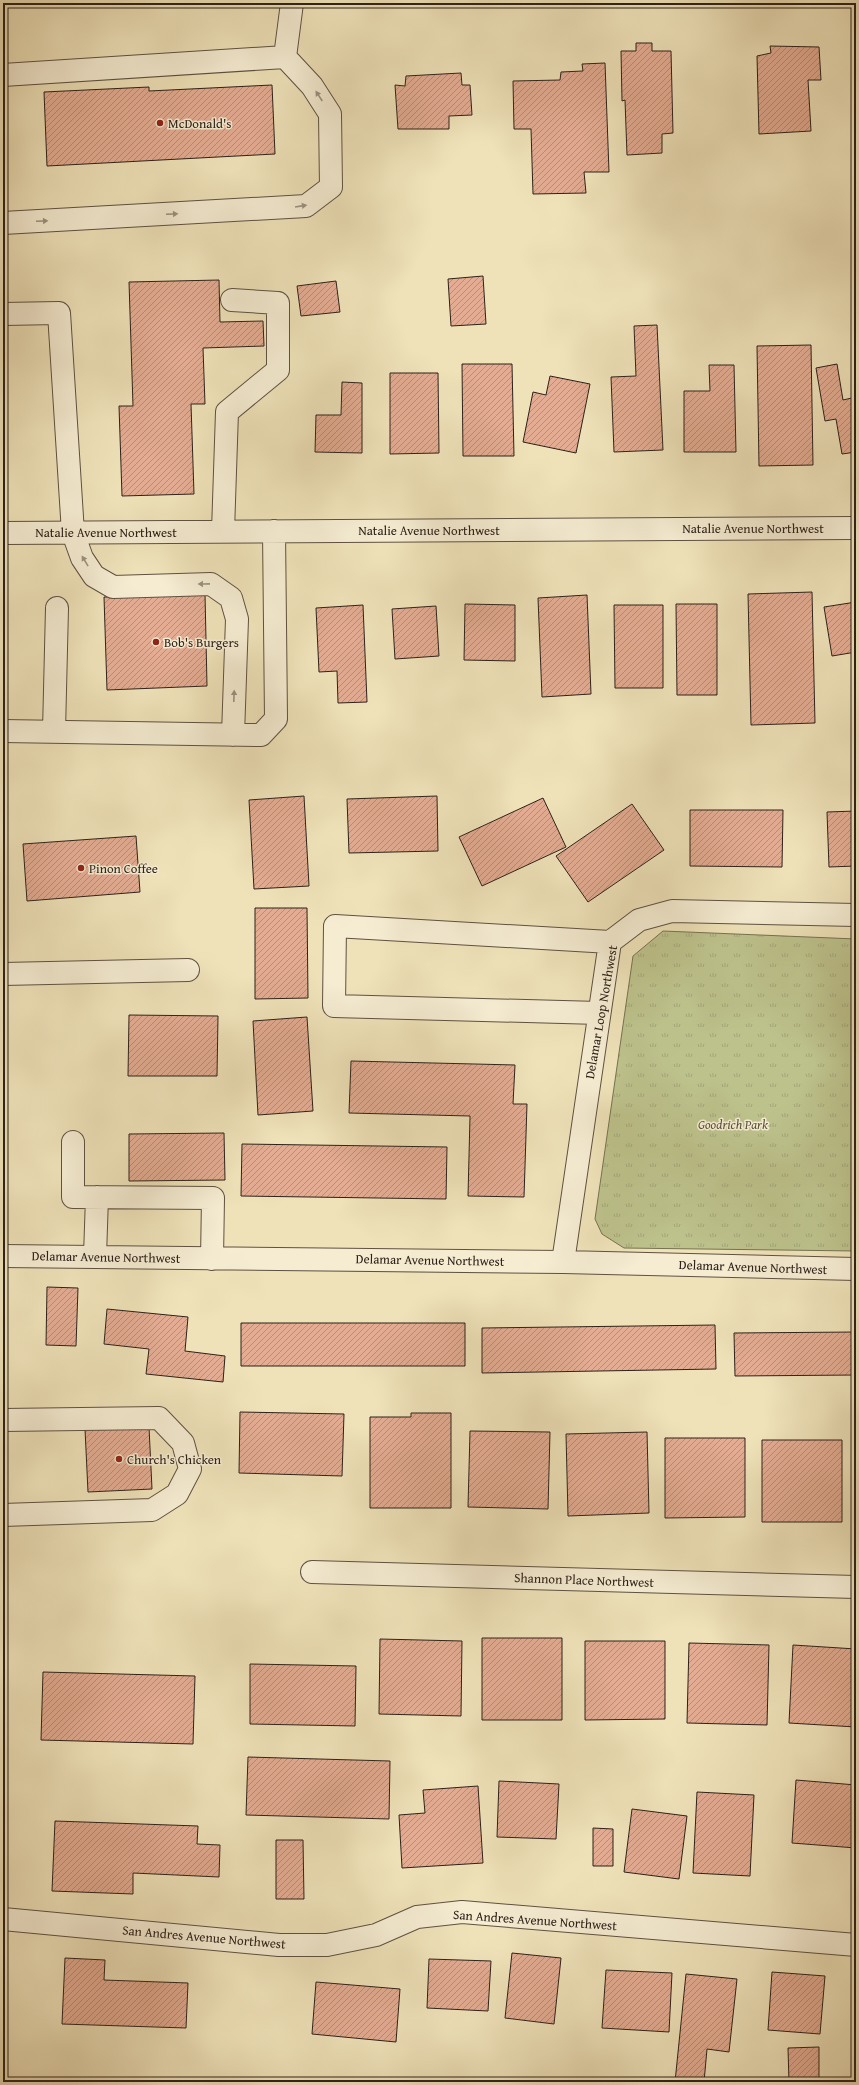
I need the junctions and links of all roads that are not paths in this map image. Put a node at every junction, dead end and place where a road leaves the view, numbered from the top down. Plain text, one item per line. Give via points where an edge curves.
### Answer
1 (292, 3) edge
2 (286, 58) junction
3 (3, 75) edge
4 (3, 223) edge
5 (232, 300) dead end
6 (3, 314) edge
7 (856, 528) edge
8 (223, 531) junction
9 (274, 531) junction
10 (3, 533) edge
11 (73, 533) junction
12 (56, 608) dead end
13 (3, 731) edge
14 (54, 731) junction
15 (233, 734) junction
16 (856, 915) edge
17 (610, 942) junction
18 (188, 970) dead end
19 (3, 974) edge
20 (599, 1012) junction
21 (73, 1142) dead end
22 (97, 1197) junction
23 (3, 1256) edge
24 (95, 1256) junction
25 (212, 1258) junction
26 (562, 1262) junction
27 (856, 1270) edge
28 (3, 1420) edge
29 (3, 1515) edge
30 (312, 1572) dead end
31 (856, 1587) edge
32 (3, 1919) edge
33 (856, 1945) edge

1 - 2 street
2 - 3 street
4 -> 2 street via 306,206 330,187 330,114 312,86
5 - 8 street via 278,303 278,370 227,412
6 - 11 street via 59,313
7 - 9 street, Natalie Avenue Northwest
8 - 9 street, Natalie Avenue Northwest
8 - 11 street, Natalie Avenue Northwest
9 - 15 street via 276,719 261,735
10 - 11 street, Natalie Avenue Northwest
15 -> 11 street via 237,619 231,598 211,584 113,587 94,576 82,558
12 - 14 street
13 - 14 street
14 - 15 street
16 - 17 street, Delamar Loop Northwest via 672,911 639,920
17 - 20 street, Delamar Loop Northwest
17 - 20 street via 336,926 334,1006
18 - 19 street
20 - 26 street, Delamar Loop Northwest
21 - 22 street via 73,1197
22 - 24 street
22 - 25 street via 212,1198
23 - 24 street, Delamar Avenue Northwest
24 - 25 street, Delamar Avenue Northwest
25 - 26 street, Delamar Avenue Northwest
26 - 27 street, Delamar Avenue Northwest
28 - 29 street via 159,1418 183,1443 190,1469 177,1494 152,1510
30 - 31 street, Shannon Place Northwest
32 - 33 street, San Andres Avenue Northwest via 279,1945 327,1945 376,1935 417,1917 462,1912

